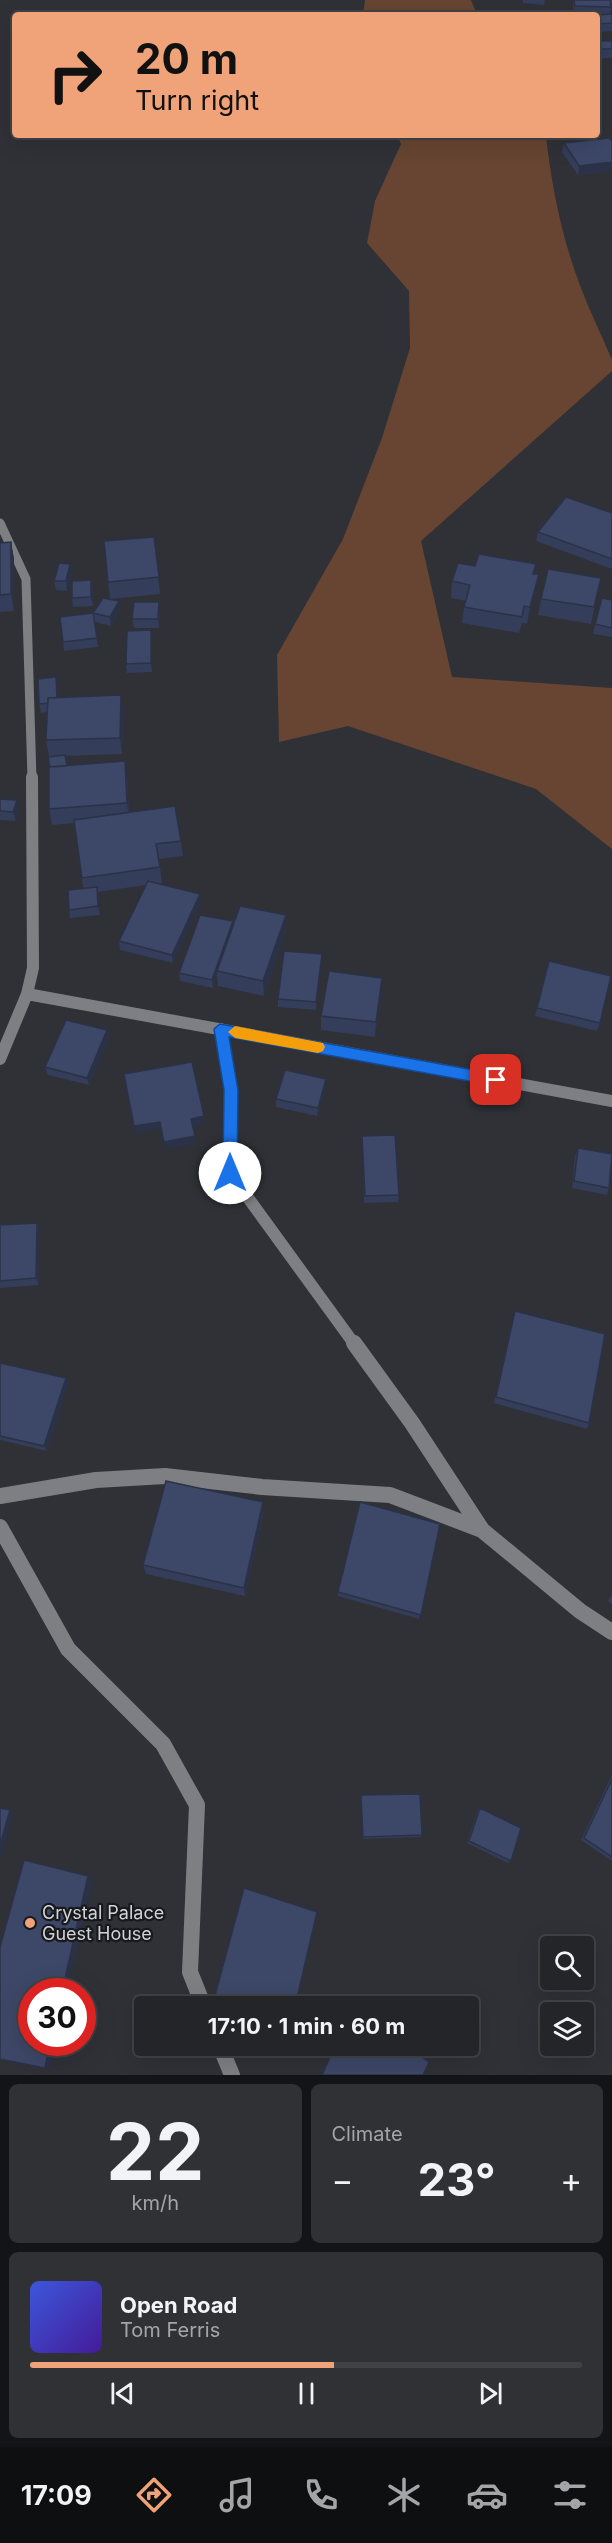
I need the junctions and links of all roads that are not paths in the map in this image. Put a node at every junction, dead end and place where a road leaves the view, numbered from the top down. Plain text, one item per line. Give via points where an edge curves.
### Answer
1 (0, 525) edge
2 (27, 993) junction
3 (220, 1029) junction
4 (0, 1059) edge
5 (612, 1101) edge
6 (0, 1496) edge
7 (0, 1527) edge
8 (482, 1530) junction
9 (612, 1632) edge
10 (200, 1996) edge
11 (224, 2056) edge
12 (232, 2075) edge

1 - 2 street via 26,579 33,968
2 - 3 street
2 - 4 street
3 - 5 street
3 - 8 street via 231,1090 230,1173 406,1413
6 - 8 street via 96,1480 165,1476 390,1495
7 - 10 street via 68,1649 163,1743 197,1805 190,1972
8 - 9 street via 580,1611
11 - 12 street

